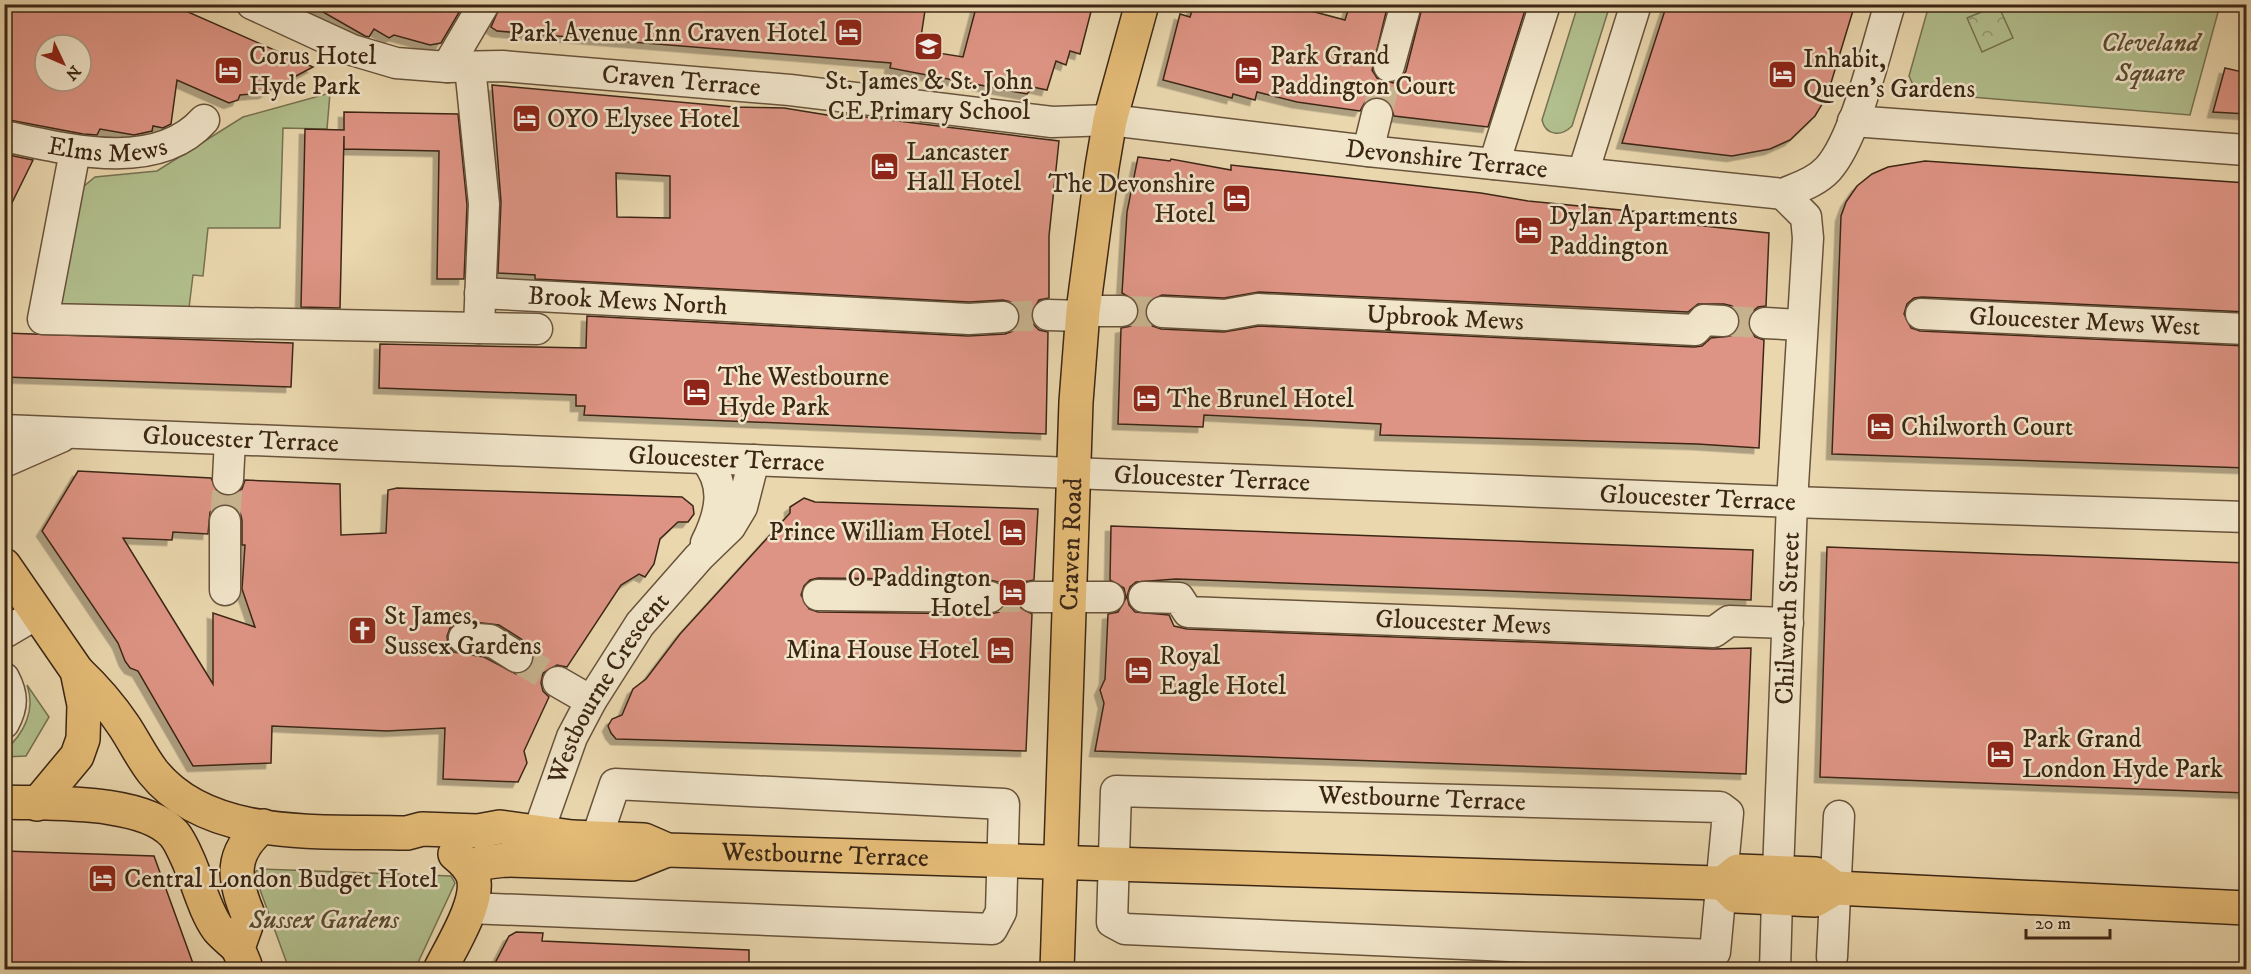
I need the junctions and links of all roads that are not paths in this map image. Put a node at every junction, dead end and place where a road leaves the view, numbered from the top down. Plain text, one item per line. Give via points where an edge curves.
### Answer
1 (483, 4) edge
2 (1142, 4) edge
3 (1406, 4) edge
4 (1545, 4) edge
5 (1636, 4) edge
6 (1890, 4) edge
7 (261, 6) edge
8 (1389, 66) tunnel mouth
9 (459, 67) junction
10 (1377, 114) tunnel mouth
11 (204, 120) dead end
12 (1110, 120) junction
13 (1853, 121) junction
14 (4, 136) edge
15 (2247, 150) edge
16 (75, 151) junction
17 (1368, 151) junction
18 (1494, 164) junction
19 (1583, 173) junction
20 (1783, 194) junction
21 (480, 293) junction
22 (1122, 311) tunnel mouth
23 (1162, 312) tunnel mouth
24 (1083, 314) junction
25 (1921, 314) dead end
26 (1048, 315) tunnel mouth
27 (1003, 317) tunnel mouth
28 (1723, 321) tunnel mouth
29 (1765, 323) tunnel mouth
30 (1802, 325) junction
31 (479, 328) junction
32 (537, 329) dead end
33 (2247, 329) edge
34 (4, 430) edge
35 (69, 434) junction
36 (230, 440) junction
37 (705, 459) junction
38 (754, 460) junction
39 (4, 462) edge
40 (1074, 472) junction
41 (228, 479) tunnel mouth
42 (1792, 502) junction
43 (2247, 517) edge
44 (225, 521) tunnel mouth
45 (699, 557) junction
46 (10, 583) edge
47 (225, 590) dead end
48 (818, 595) dead end
49 (990, 597) tunnel mouth
50 (1033, 597) tunnel mouth
51 (1109, 597) dead end
52 (1144, 597) dead end
53 (1069, 598) junction
54 (38, 613) junction
55 (1788, 623) junction
56 (4, 633) edge
57 (464, 638) dead end
58 (517, 657) tunnel mouth
59 (77, 670) junction
60 (4, 678) edge
61 (558, 682) tunnel mouth
62 (591, 701) junction
63 (4, 723) edge
64 (4, 802) edge
65 (37, 804) junction
66 (1839, 816) dead end
67 (263, 826) junction
68 (407, 833) junction
69 (538, 833) junction
70 (597, 837) junction
71 (667, 850) junction
72 (1003, 860) junction
73 (1060, 862) junction
74 (1114, 863) junction
75 (469, 868) junction
76 (1723, 883) junction
77 (1778, 886) junction
78 (1835, 888) junction
79 (469, 908) junction
80 (2247, 908) edge
81 (1832, 957) dead end
82 (243, 959) edge
83 (440, 969) edge
84 (1057, 969) edge
85 (1775, 969) edge

1 - 9 street
2 - 12 main road, Craven Road
3 - 8 street
4 - 18 street
5 - 19 street
6 - 13 street
7 - 9 street, Craven Terrace via 352,50 396,63
9 - 12 street, Craven Terrace via 502,66 790,90 1052,122
9 - 21 street via 484,204
10 - 17 street
11 - 16 street, Elms Mews via 191,134 169,144 95,154
12 - 17 street, Devonshire Terrace
12 - 24 main road, Craven Road
13 - 15 street
13 - 20 street via 1846,141 1827,171
14 - 16 street, Elms Mews
16 - 31 street via 43,318
17 - 18 street, Devonshire Terrace
18 - 19 street, Devonshire Terrace
19 - 20 street, Devonshire Terrace
20 - 30 street, Chilworth Street via 1806,217
21 - 27 street, Brook Mews North via 969,319
21 - 31 street
22 - 24 street
23 - 28 street, Upbrook Mews via 1226,315 1258,309 1695,330 1704,320
24 - 26 street
24 - 40 main road, Craven Road
25 - 33 street, Gloucester Mews West
29 - 30 street
30 - 42 street, Chilworth Street
31 - 32 street
34 - 35 street, Gloucester Terrace
35 - 36 street, Gloucester Terrace
35 - 39 street, Gloucester Terrace
36 - 37 street, Gloucester Terrace
36 - 41 street
37 - 38 street, Gloucester Terrace
37 - 45 street, Westbourne Crescent via 715,471 721,490 714,528
38 - 40 street, Gloucester Terrace
38 - 45 street, Westbourne Crescent via 742,507 730,527
40 - 42 street, Gloucester Terrace
40 - 53 main road, Craven Road
42 - 43 street, Gloucester Terrace
42 - 55 street, Chilworth Street
44 - 47 street
45 - 62 street, Westbourne Crescent via 640,624
46 - 54 main road
48 - 49 street
50 - 53 street
51 - 53 street
52 - 55 street, Gloucester Mews via 1179,598 1188,612 1212,613 1714,632 1729,621
53 - 73 main road, Craven Road
54 - 56 street
54 - 59 main road
55 - 77 street, Chilworth Street
57 - 58 street via 490,640
59 - 65 main road via 84,705 77,756
59 - 67 main road via 100,692 153,772 178,796 208,814
60 - 63 street via 12,695 11,711
61 - 62 street
62 - 69 street, Westbourne Crescent via 572,737
64 - 65 main road
65 - 82 main road via 121,811 142,815 168,828 189,862 218,929
66 - 78 street
67 - 68 main road
67 - 82 main road via 246,841 238,861 236,879 249,917
68 - 69 main road, Westbourne Terrace via 422,829 478,831 500,827
68 - 75 main road via 455,854
69 - 70 main road, Westbourne Terrace
70 - 71 main road, Westbourne Terrace via 644,840
70 - 72 street via 615,784 1004,804
71 - 72 main road, Westbourne Terrace
71 - 75 main road via 632,864 505,860
72 - 73 main road, Westbourne Terrace
72 - 79 street via 1001,912 992,929
73 - 74 main road, Westbourne Terrace
73 - 84 main road, Craven Road
74 - 76 main road, Westbourne Terrace
74 - 76 street, Westbourne Terrace via 1113,922 1125,929 1712,955
74 - 76 street, Westbourne Terrace via 1116,791 1720,807 1728,813
75 - 79 main road via 474,888
76 - 77 main road, Westbourne Terrace via 1738,871
77 - 78 main road, Westbourne Terrace via 1816,874
77 - 85 street, Chilworth Street
78 - 80 main road, Westbourne Terrace
78 - 81 street
79 - 83 main road

